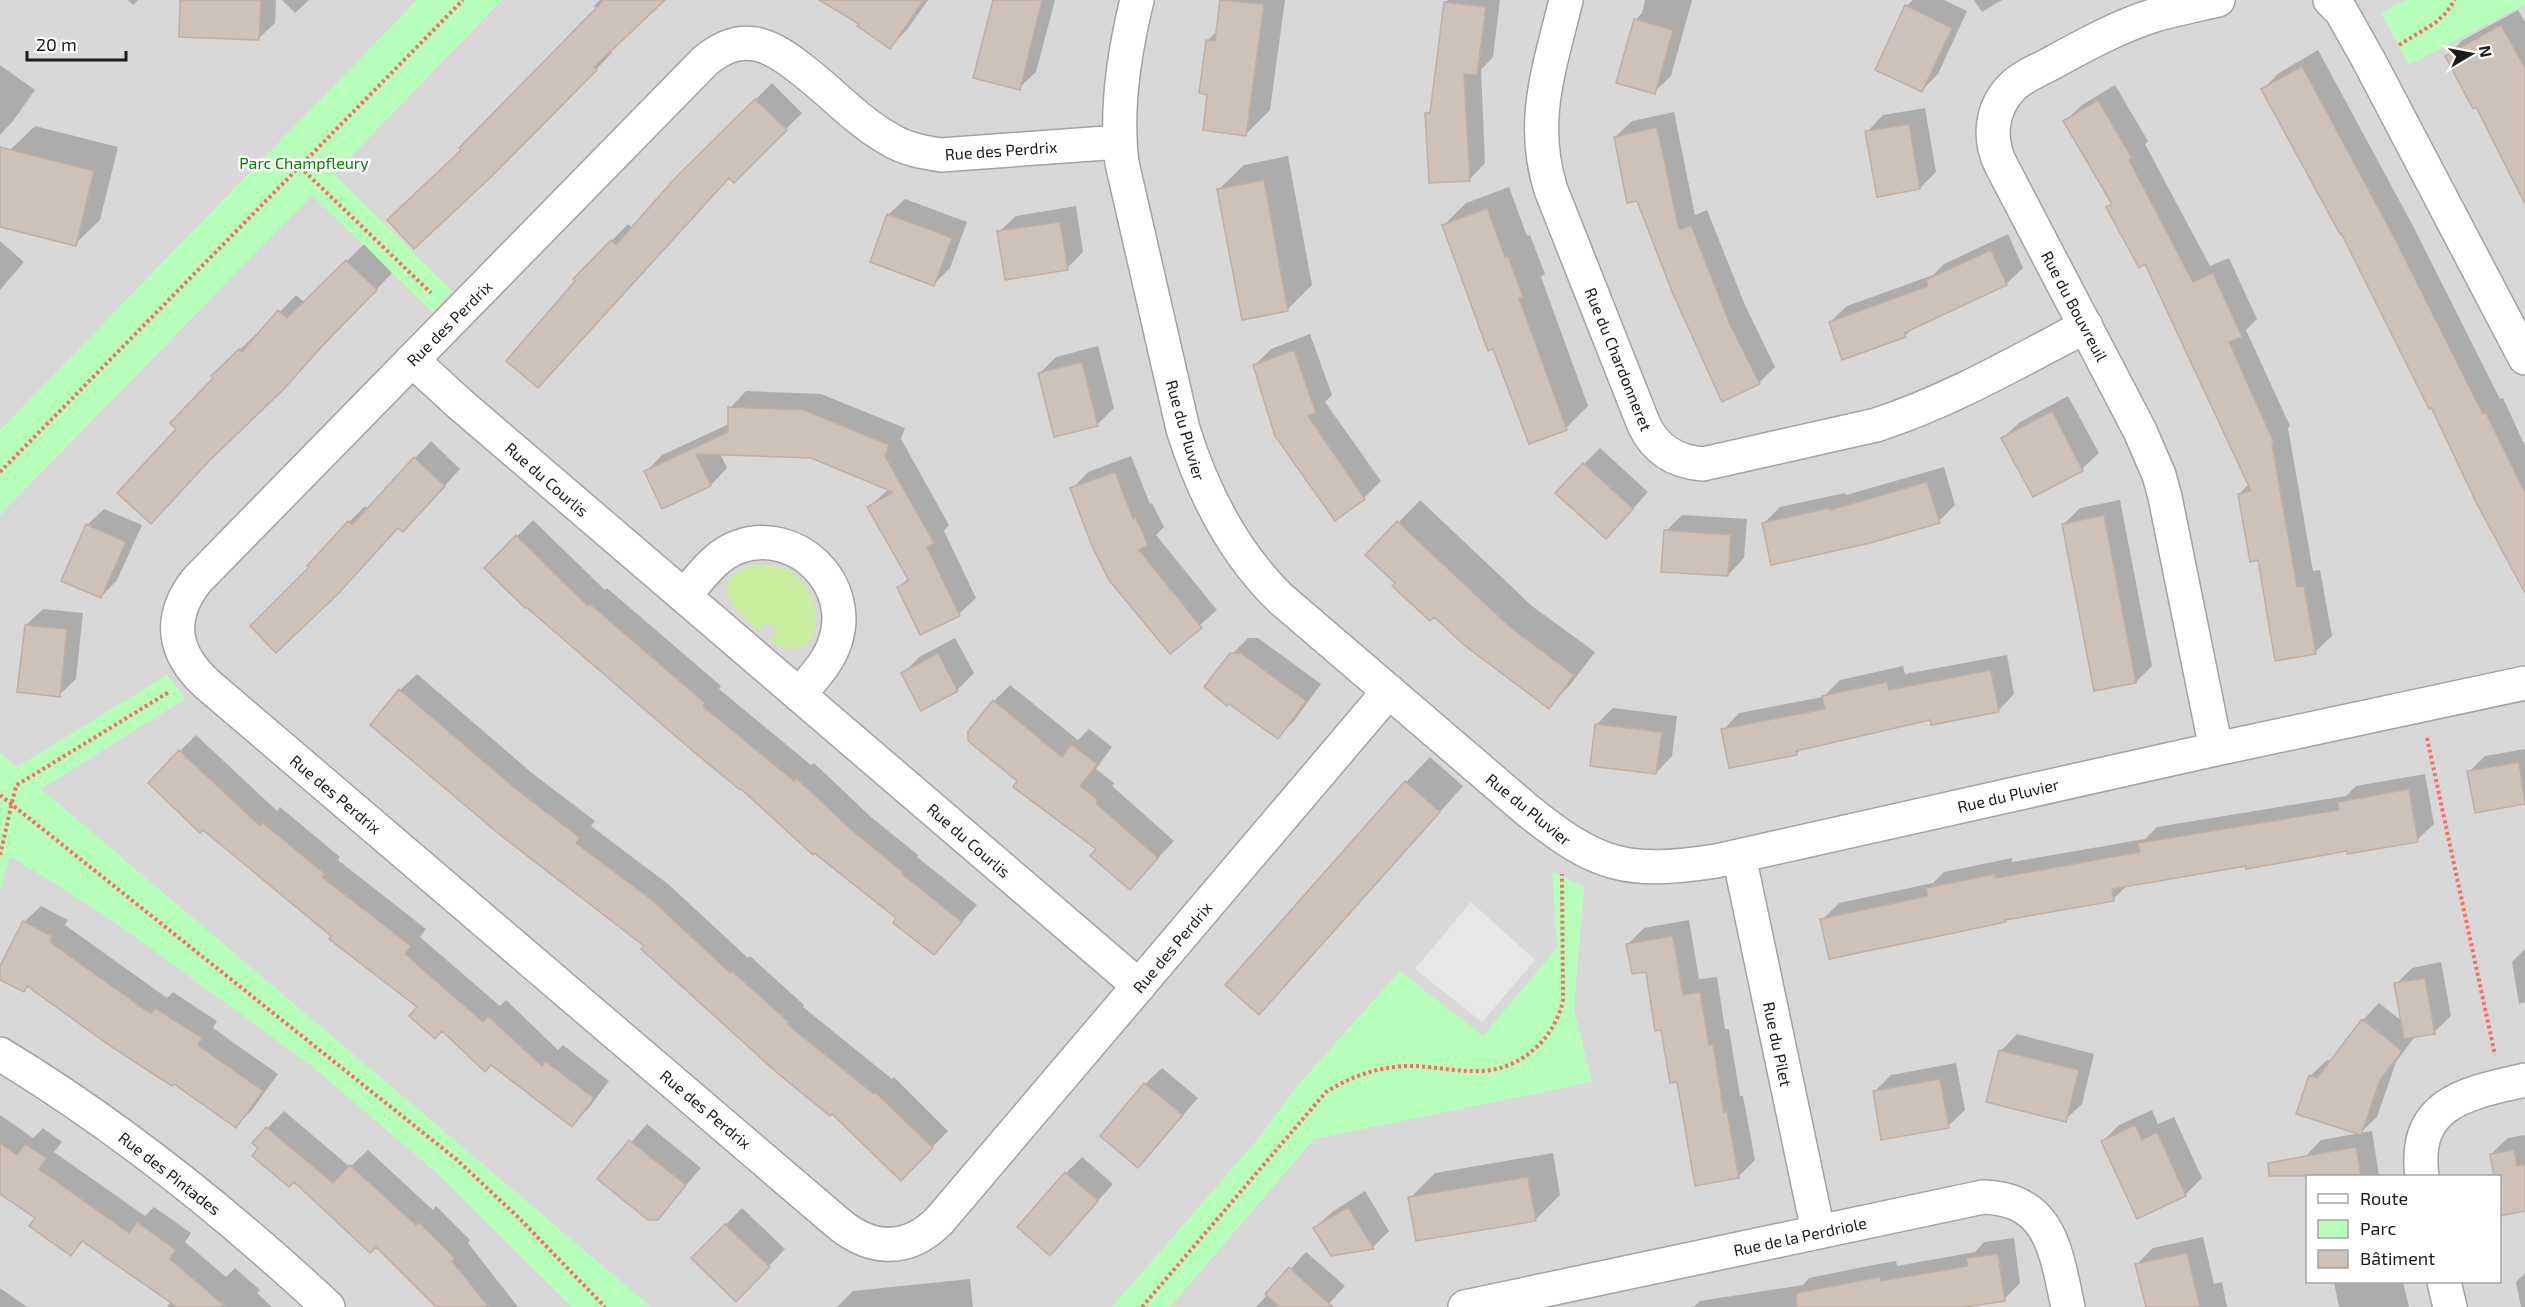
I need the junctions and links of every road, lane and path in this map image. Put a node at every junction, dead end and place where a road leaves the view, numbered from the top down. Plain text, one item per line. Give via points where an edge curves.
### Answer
1 (463, 0) edge
2 (1137, 0) edge
3 (1566, 0) edge
4 (2218, 0) edge
5 (2330, 0) edge
6 (2455, 0) edge
7 (2368, 59) junction
8 (1120, 142) junction
9 (300, 167) junction
10 (435, 297) dead end
11 (2086, 326) junction
12 (2525, 358) edge
13 (412, 360) junction
14 (0, 472) edge
15 (684, 596) junction
16 (2525, 683) edge
17 (176, 688) dead end
18 (1389, 692) junction
19 (799, 695) junction
20 (2427, 738) dead end
21 (2216, 749) junction
22 (0, 795) edge
23 (13, 805) junction
24 (0, 855) edge
25 (1739, 856) junction
26 (1562, 876) dead end
27 (1139, 986) junction
28 (0, 1054) edge
29 (2497, 1061) dead end
30 (2525, 1080) edge
31 (2422, 1175) edge
32 (1818, 1231) junction
33 (2444, 1283) edge
34 (328, 1307) edge
35 (605, 1307) edge
36 (1142, 1307) edge
37 (1465, 1307) edge
38 (2067, 1307) edge
39 (2450, 1307) edge

1 - 9 path
2 - 8 street, Rue du Pluvier via 1124,69
3 - 11 street, Rue du Chardonneret via 1541,110 1542,159 1644,425 1663,451 1682,461 1703,464 1876,425 1955,394
4 - 11 street, Rue du Bouvreuil via 2154,15 2115,31 2020,81 1999,104 1992,135 1996,156
5 - 7 street via 2341,11
6 - 7 path via 2428,28
7 - 12 street
8 - 13 street, Rue des Perdrix via 941,155 913,150 881,134 778,51 750,43 730,45 705,61
8 - 18 street, Rue du Pluvier via 1125,184 1183,429 1203,489 1235,544 1269,588
9 - 10 path
9 - 14 path
11 - 21 street, Rue du Bouvreuil via 2158,475
13 - 15 street, Rue du Courlis
13 - 27 street, Rue des Perdrix via 196,580 180,609 179,642 187,663 271,740 839,1224 872,1242 904,1243 932,1228
15 - 19 street, Rue du Courlis
15 - 19 street via 717,559 742,546 760,542 784,545 813,561 833,588 839,622 830,654
16 - 21 street, Rue du Pluvier
17 - 23 path via 21,782 13,790
18 - 25 street, Rue du Pluvier via 1552,830 1593,855 1650,868 1688,866
18 - 27 street, Rue des Perdrix
19 - 27 street, Rue du Courlis
20 - 29 path
21 - 25 street, Rue du Pluvier
22 - 23 path
23 - 24 path
23 - 35 path via 456,1159
25 - 32 street, Rue du Pilet
26 - 36 path via 1563,1000 1546,1038 1524,1056 1491,1070 1389,1068 1361,1074 1326,1092
28 - 34 street, Rue des Pintades via 166,1168
30 - 31 street via 2477,1090 2447,1105 2432,1122 2423,1143
32 - 37 street, Rue de la Perdriole
32 - 38 street, Rue de la Perdriole via 1973,1199 2006,1200 2034,1215 2048,1233
33 - 39 street

